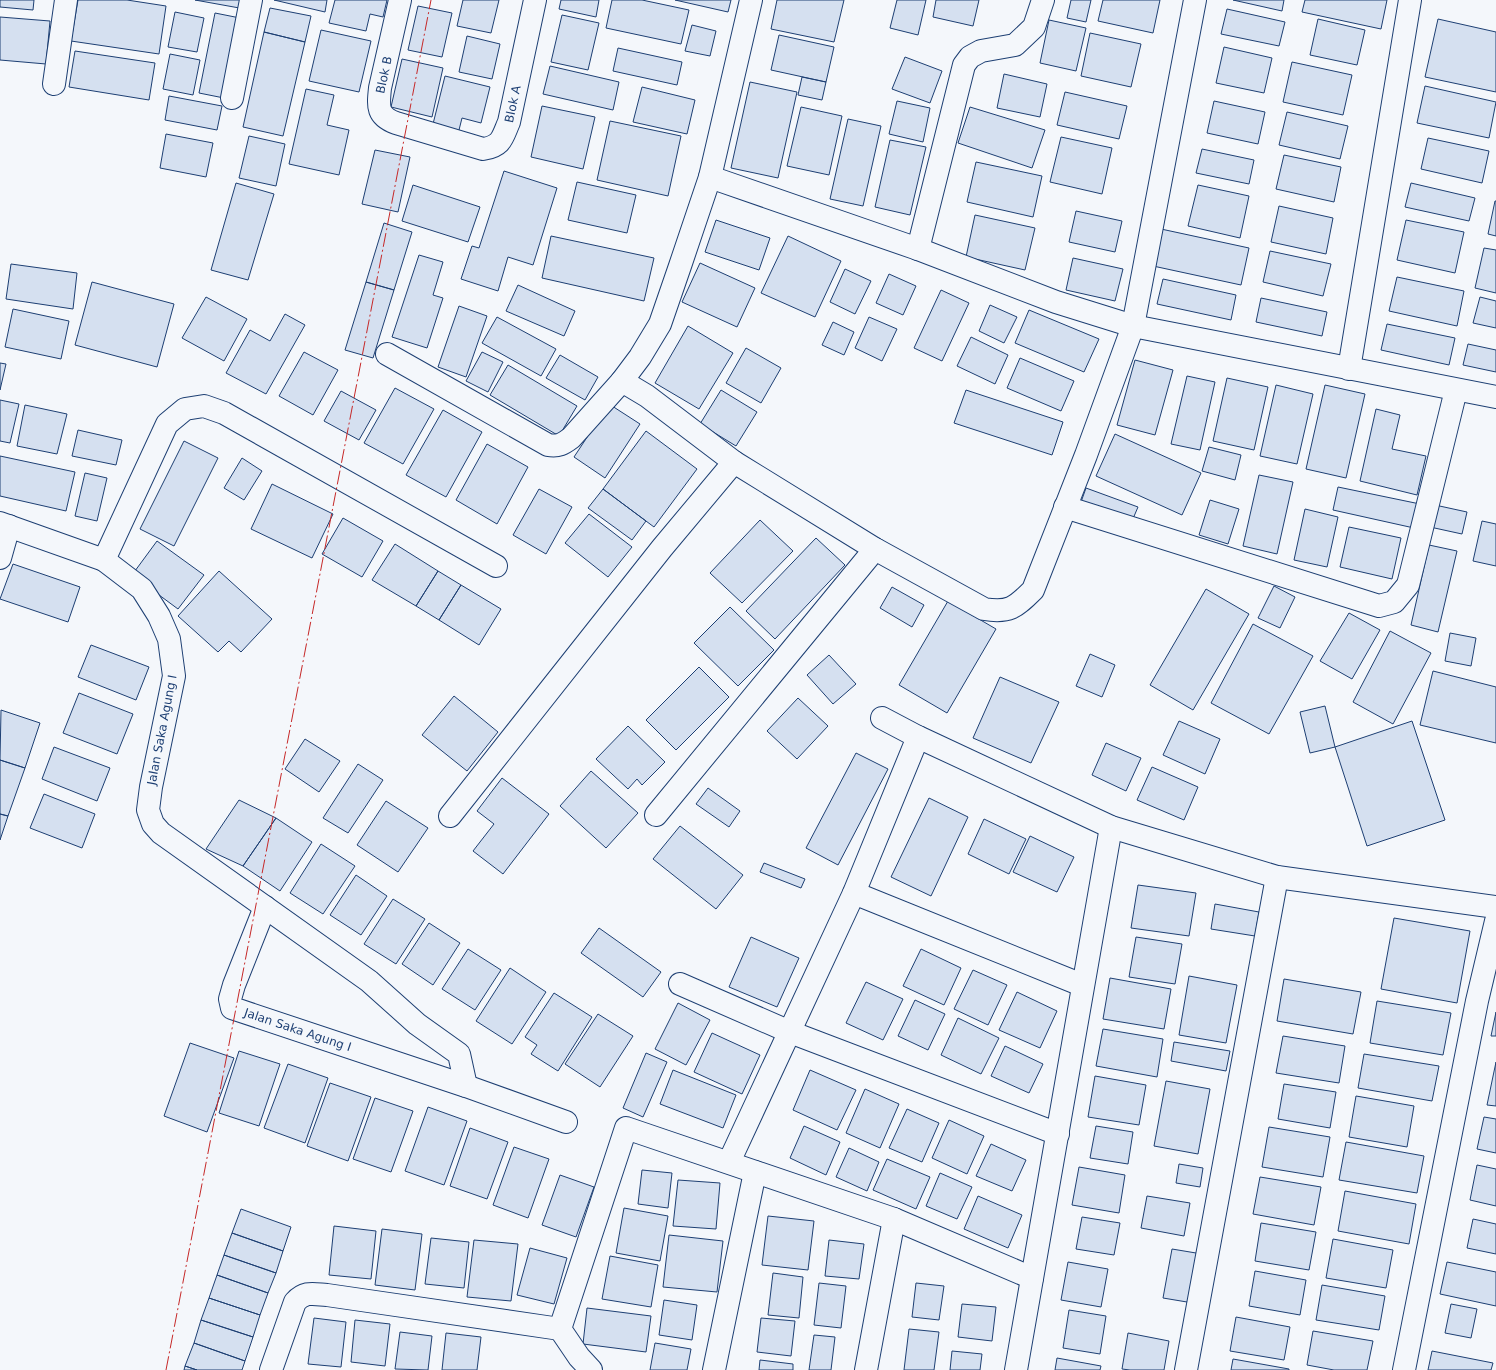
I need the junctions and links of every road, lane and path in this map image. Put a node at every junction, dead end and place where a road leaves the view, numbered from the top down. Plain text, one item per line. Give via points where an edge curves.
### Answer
1 (66, 0) edge
2 (251, 0) edge
3 (400, 0) edge
4 (535, 0) edge
5 (751, 0) edge
6 (1043, 0) edge
7 (1195, 0) edge
8 (1410, 0) edge
9 (54, 84) dead end
10 (232, 98) dead end
11 (436, 136) joint
12 (710, 177) junction
13 (918, 249) junction
14 (1133, 326) junction
15 (387, 354) dead end
16 (1349, 369) junction
17 (622, 381) junction
18 (1456, 390) junction
19 (1496, 397) edge
20 (734, 462) junction
21 (1065, 507) junction
22 (4, 524) edge
23 (875, 549) junction
24 (0, 558) edge
25 (104, 560) junction
26 (496, 566) dead end
27 (882, 718) dead end
28 (918, 737) junction
29 (656, 815) dead end
30 (450, 816) dead end
31 (1111, 827) junction
32 (1277, 877) junction
33 (854, 893) junction
34 (265, 907) junction
35 (1496, 907) edge
36 (1496, 921) edge
37 (680, 984) dead end
38 (1082, 985) junction
39 (790, 1032) junction
40 (466, 1086) junction
41 (566, 1122) dead end
42 (1058, 1134) junction
43 (729, 1162) junction
44 (755, 1172) junction
45 (894, 1219) junction
46 (1032, 1278) junction
47 (560, 1329) junction
48 (271, 1370) edge
49 (591, 1370) edge
50 (714, 1370) edge
51 (866, 1370) edge
52 (1016, 1370) edge
53 (1186, 1370) edge
54 (1404, 1370) edge

1 - 9 street
2 - 10 street
3 - 11 street, Blok B via 380,88 378,101 381,114 392,122
4 - 11 street, Blok A via 509,122 501,141 493,147 483,149
5 - 12 street
6 - 13 street via 1034,27 1015,45 981,51 970,57 964,65
7 - 14 street
8 - 16 street
12 - 13 street
12 - 17 street via 660,324
13 - 14 street via 1056,302
14 - 16 street
14 - 21 street
15 - 17 street via 548,445 556,446 572,438
16 - 18 street
17 - 20 street via 647,396
18 - 19 street
18 - 21 street via 1408,585 1394,602 1379,606
20 - 23 street
20 - 30 street via 662,548
21 - 23 street via 1033,590 1011,608 997,611 984,609
22 - 24 street
22 - 25 street, Jalan Saka Agung I
23 - 29 street
25 - 26 street via 167,424 185,409 204,406 224,413
25 - 34 street, Jalan Saka Agung I via 142,589 159,616 169,639 174,676 151,787 148,810 153,824 161,834
27 - 28 street
28 - 31 street
28 - 33 street
31 - 32 street
31 - 38 street
32 - 35 street
32 - 53 street
33 - 38 street
33 - 39 street
34 - 40 street, Jalan Saka Agung I via 369,981 417,1024 459,1054
34 - 40 street, Jalan Saka Agung I via 234,986 230,999 232,1008
36 - 54 street
37 - 39 street
38 - 42 street
39 - 42 street
39 - 43 street
40 - 41 street, Jalan Saka Agung I
42 - 46 street
43 - 44 street
43 - 47 street via 626,1128
44 - 45 street
44 - 50 street
45 - 46 street
45 - 51 street
46 - 52 street
47 - 48 street via 307,1294 295,1302
47 - 49 street

